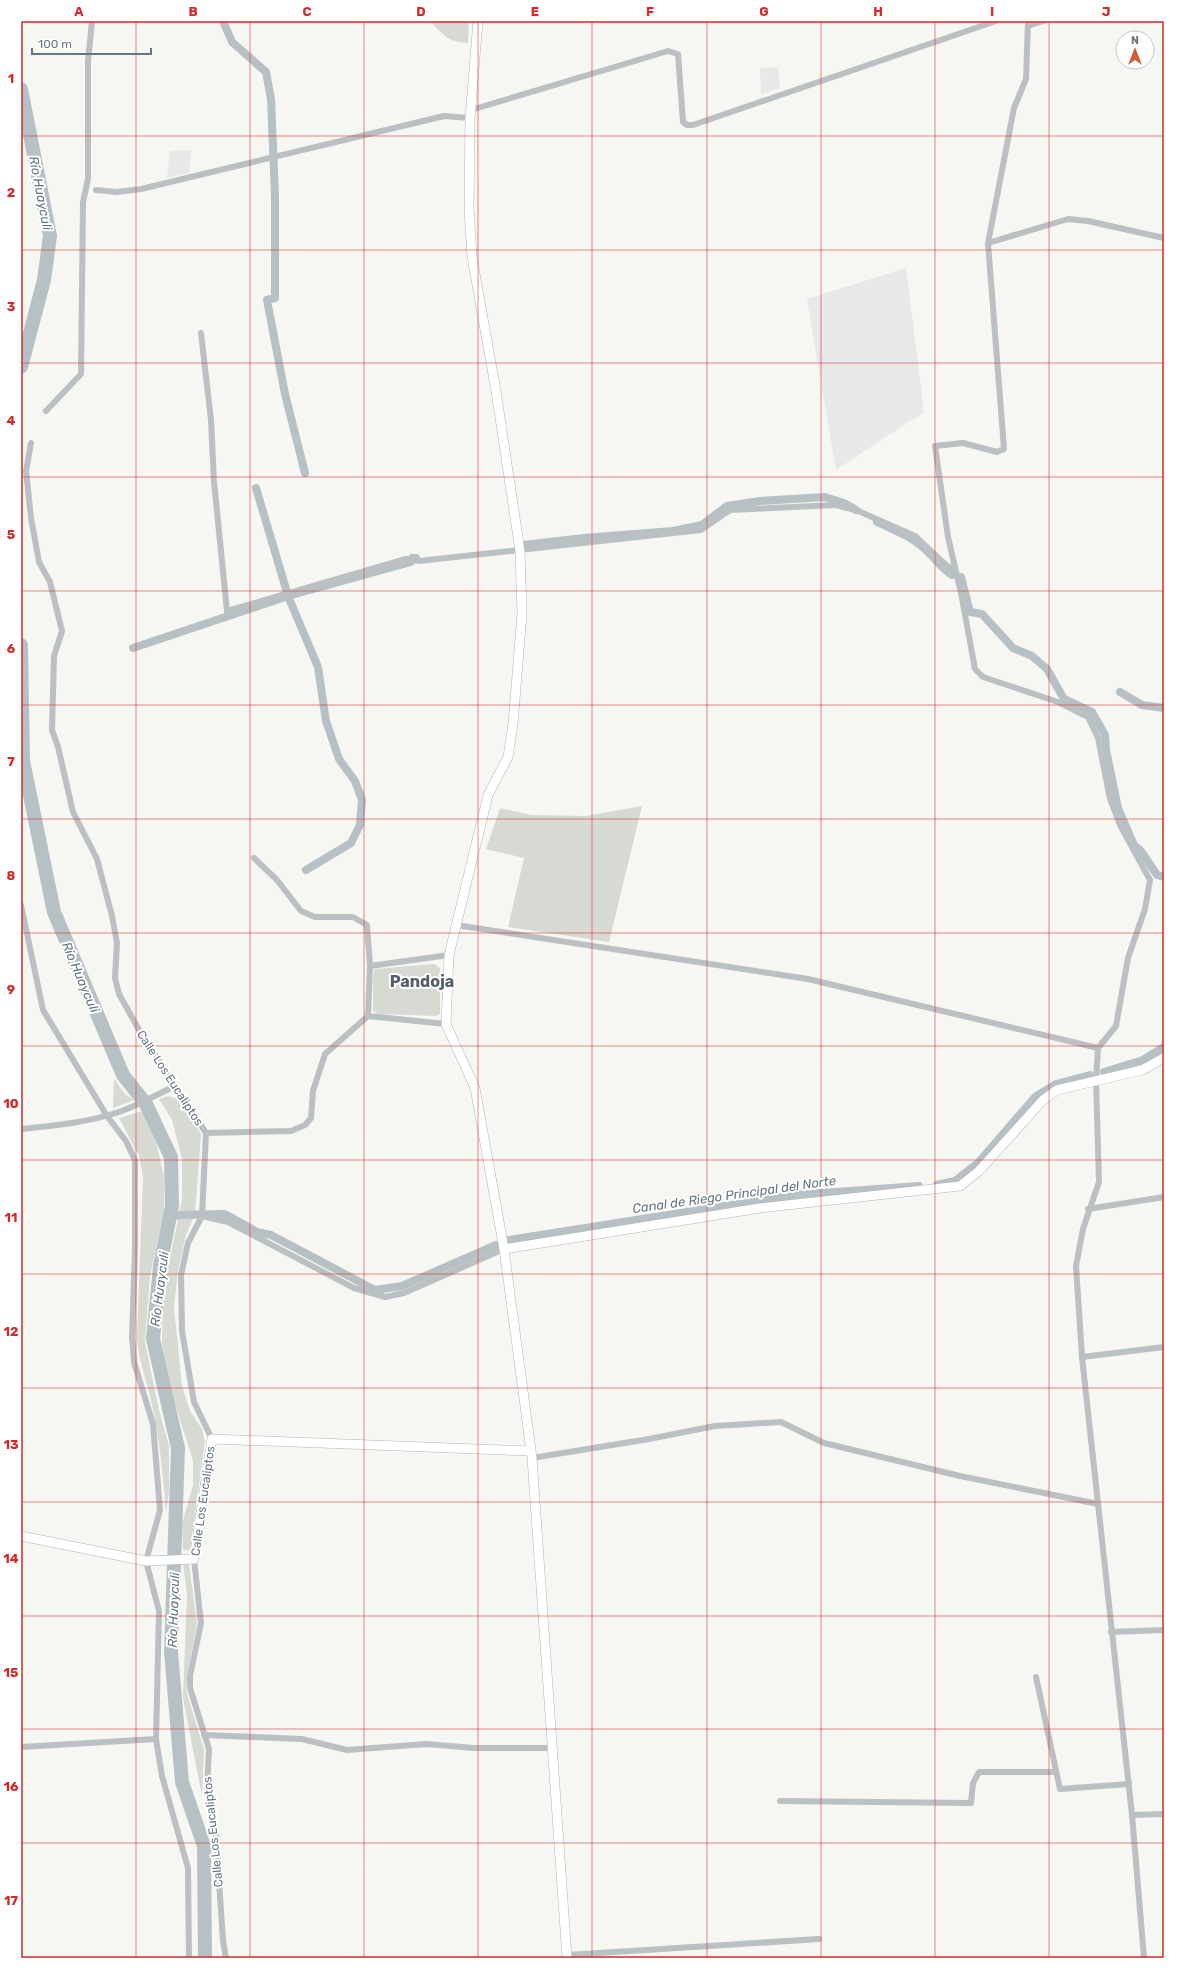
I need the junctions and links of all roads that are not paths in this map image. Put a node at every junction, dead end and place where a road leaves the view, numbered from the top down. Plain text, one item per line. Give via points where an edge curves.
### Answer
1 (92, 21) edge
2 (478, 21) edge
3 (996, 21) edge
4 (1043, 21) edge
5 (1028, 24) edge
6 (471, 114) junction
7 (96, 190) dead end
8 (1164, 238) edge
9 (988, 242) junction
10 (201, 333) dead end
11 (46, 411) dead end
12 (31, 443) dead end
13 (520, 551) junction
14 (955, 570) junction
15 (254, 858) dead end
16 (21, 905) edge
17 (456, 924) junction
18 (449, 955) junction
19 (370, 966) junction
20 (368, 1016) junction
21 (446, 1024) junction
22 (1098, 1048) junction
23 (1164, 1058) edge
24 (1096, 1081) junction
25 (175, 1086) junction
26 (107, 1116) junction
27 (21, 1129) edge
28 (206, 1133) junction
29 (1164, 1197) edge
30 (1088, 1209) junction
31 (202, 1216) junction
32 (504, 1250) junction
33 (1164, 1347) edge
34 (1082, 1357) junction
35 (212, 1439) junction
36 (532, 1454) junction
37 (1098, 1504) junction
38 (21, 1536) edge
39 (190, 1559) junction
40 (151, 1560) junction
41 (1164, 1630) edge
42 (1111, 1632) junction
43 (1036, 1677) dead end
44 (204, 1735) junction
45 (156, 1738) junction
46 (21, 1747) edge
47 (553, 1748) junction
48 (1056, 1772) junction
49 (1129, 1784) junction
50 (780, 1801) dead end
51 (1164, 1814) edge
52 (1132, 1815) junction
53 (819, 1939) dead end
54 (567, 1956) edge
55 (189, 1958) edge
56 (226, 1958) edge
57 (1144, 1958) edge

1 - 11 street via 88,62 88,179 83,202 81,374
2 - 6 street
3 - 6 street via 693,125 687,126 683,122 678,54 668,51
4 - 5 street
5 - 9 street via 1026,79 1014,108
6 - 7 street via 444,116 141,189 117,192
6 - 13 street via 469,209 472,257 496,391
8 - 9 street via 1068,219
9 - 14 street via 1004,449 997,452 963,443 936,446 948,538
10 - 13 street via 212,420 214,482 227,611 406,559 419,562
12 - 25 street, Calle Los Eucaliptos via 26,471 31,518 39,562 50,582 62,631 54,656 52,730 74,812 97,859 112,916 117,943 115,978 119,994
13 - 14 street via 701,530 730,510 835,505 856,510 915,536 946,565
13 - 17 street via 520,647 508,757 488,795
14 - 22 street via 974,669 983,677 1058,702 1088,717 1098,738 1110,799 1120,824 1150,880 1145,909 1128,958 1116,1026
15 - 19 street via 277,880 301,911 315,917 353,917 368,925
16 - 26 street via 43,1010
17 - 18 street
17 - 22 street via 808,979
18 - 19 street
18 - 21 street
19 - 20 street
20 - 21 street
20 - 28 street via 324,1054 313,1091 311,1118 305,1125 291,1131
21 - 32 street via 476,1088
22 - 24 street
23 - 24 street via 1142,1070
24 - 30 street via 1099,1182
24 - 32 street via 1057,1090 1044,1100 979,1170 960,1186 760,1208
25 - 26 street
25 - 28 street, Calle Los Eucaliptos
26 - 27 street
26 - 40 street via 126,1141 135,1160 132,1337 134,1362 153,1424 160,1510
28 - 31 street, Calle Los Eucaliptos
29 - 30 street
30 - 34 street via 1076,1266
31 - 32 street via 228,1222 354,1288 385,1297 404,1293
31 - 35 street, Calle Los Eucaliptos via 188,1243 181,1274 182,1331 194,1402
32 - 36 street
33 - 34 street
34 - 37 street
35 - 36 street
35 - 39 street, Calle Los Eucaliptos
36 - 37 street via 649,1439 715,1426 781,1422 824,1444 960,1476
36 - 47 street
37 - 42 street
38 - 40 street
39 - 40 street
39 - 44 street, Calle Los Eucaliptos via 201,1623 190,1676 190,1688
40 - 45 street via 158,1611
41 - 42 street
42 - 49 street
43 - 48 street
44 - 47 street via 302,1739 347,1750 426,1744 474,1748
44 - 56 street, Calle Los Eucaliptos via 209,1749 207,1787 216,1835
45 - 46 street
45 - 55 street via 162,1776 188,1868
47 - 54 street
48 - 49 street via 1060,1789
48 - 50 street via 979,1772 973,1783 971,1803
49 - 52 street
51 - 52 street
52 - 57 street
53 - 54 street

